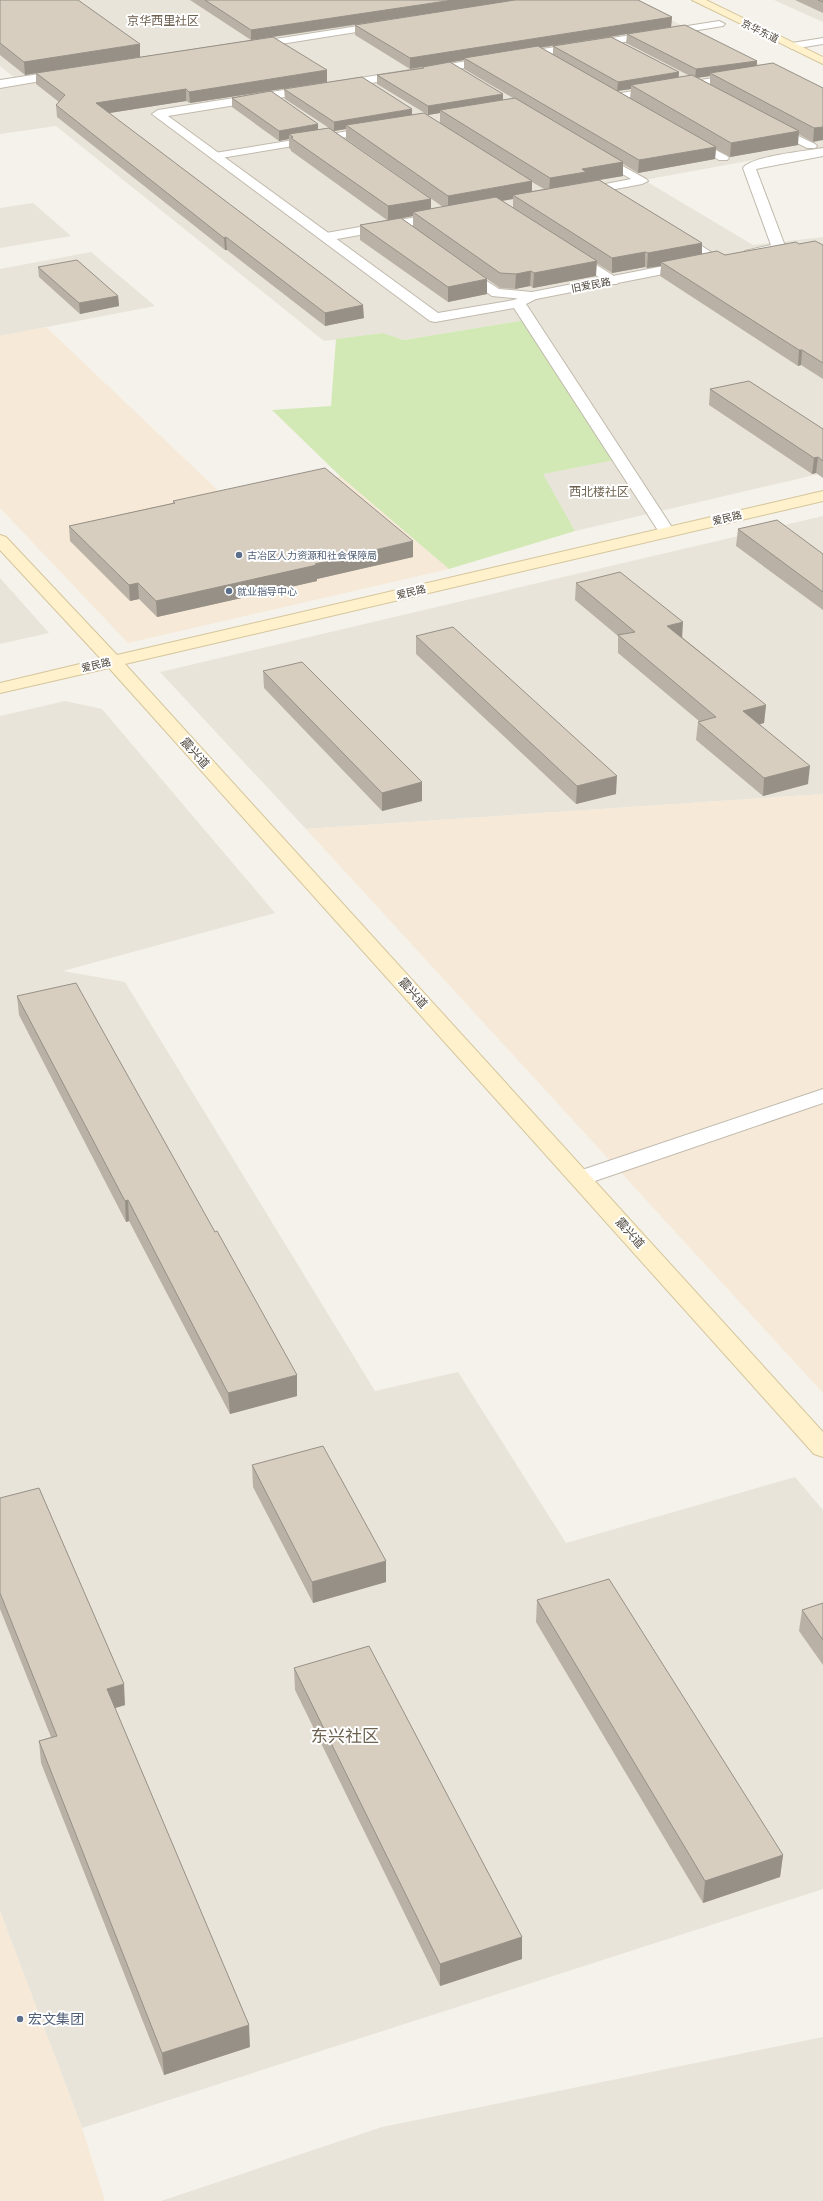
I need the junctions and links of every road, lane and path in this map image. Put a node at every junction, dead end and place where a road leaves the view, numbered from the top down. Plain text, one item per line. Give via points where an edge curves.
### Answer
1 (697, 0) edge
2 (393, 24) edge
3 (719, 24) dead end
4 (613, 41) junction
5 (823, 41) edge
6 (792, 46) junction
7 (236, 48) edge
8 (626, 48) edge
9 (538, 53) junction
10 (551, 60) edge
11 (823, 61) edge
12 (452, 66) junction
13 (78, 72) edge
14 (465, 74) edge
15 (751, 75) edge
16 (680, 77) edge
17 (363, 81) junction
18 (0, 84) edge
19 (693, 84) junction
20 (376, 89) edge
21 (602, 89) edge
22 (707, 91) edge
23 (272, 95) junction
24 (615, 96) junction
25 (284, 104) edge
26 (629, 104) edge
27 (762, 121) edge
28 (320, 128) edge
29 (388, 128) edge
30 (683, 135) edge
31 (332, 137) junction
32 (345, 145) edge
33 (817, 149) edge
34 (589, 150) edge
35 (215, 156) junction
36 (723, 158) edge
37 (602, 188) junction
38 (570, 194) edge
39 (615, 197) edge
40 (434, 207) edge
41 (399, 224) junction
42 (670, 230) edge
43 (412, 233) edge
44 (326, 237) junction
45 (563, 248) edge
46 (717, 260) junction
47 (457, 265) edge
48 (614, 281) junction
49 (532, 296) junction
50 (518, 303) junction
51 (823, 496) edge
52 (668, 532) junction
53 (0, 540) edge
54 (113, 661) junction
55 (0, 688) edge
56 (823, 1096) edge
57 (581, 1178) junction
58 (823, 1448) edge

1 - 6 street, 京华东道
2 - 7 street
3 - 4 street
4 - 8 lane
4 - 9 street
5 - 6 lane
6 - 11 street, 京华东道
9 - 10 lane
9 - 12 street
12 - 14 lane
12 - 17 street
13 - 18 street
15 - 19 lane
16 - 19 lane
17 - 20 lane
17 - 23 street
19 - 22 lane
19 - 24 lane
21 - 24 lane
23 - 25 lane
23 - 35 street, 旧爱民路 via 158,114
24 - 26 lane
27 - 33 lane
28 - 31 lane
29 - 31 lane
30 - 36 lane
31 - 32 lane
31 - 35 lane
33 - 46 street, 旧爱民路 via 749,168 778,246
34 - 37 lane via 642,181
35 - 44 street, 旧爱民路
37 - 38 lane
37 - 39 lane
40 - 41 lane via 450,215
41 - 43 lane
41 - 44 lane
42 - 46 lane
44 - 50 street, 旧爱民路 via 436,318
45 - 48 lane
46 - 48 street, 旧爱民路
47 - 49 lane via 496,293
48 - 49 street, 旧爱民路
49 - 50 street, 旧爱民路
50 - 52 street
51 - 52 street, 爱民路
52 - 54 street, 爱民路
53 - 54 street, 震兴道
54 - 55 street, 爱民路
54 - 57 street, 震兴道
56 - 57 street
57 - 58 street, 震兴道

